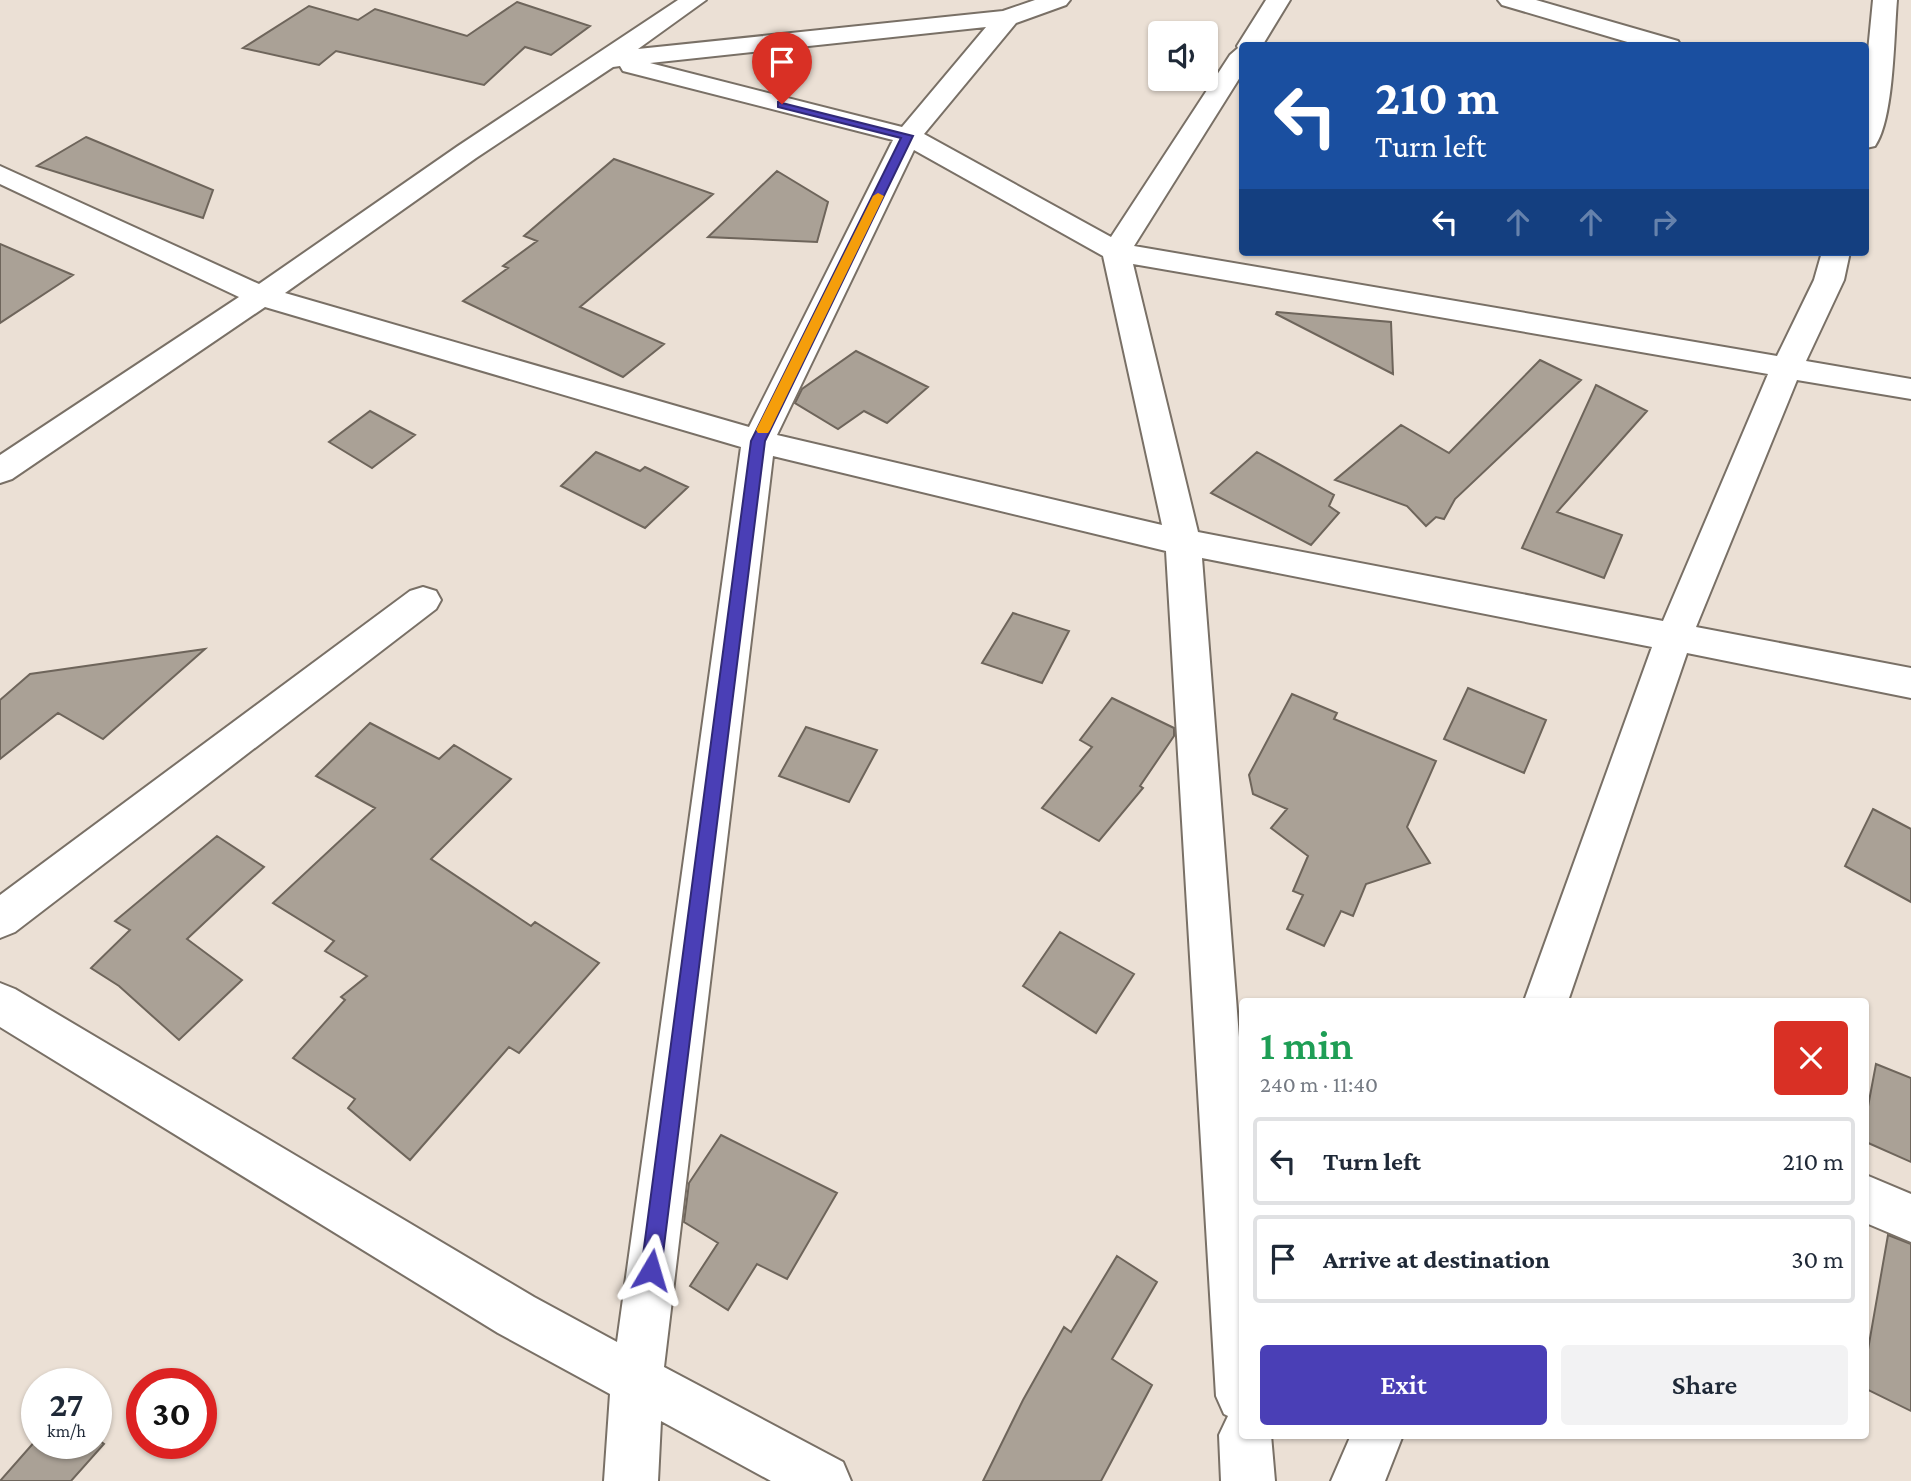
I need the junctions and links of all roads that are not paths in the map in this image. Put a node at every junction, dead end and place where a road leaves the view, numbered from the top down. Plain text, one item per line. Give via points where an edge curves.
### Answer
1 (694, 0) edge
2 (1058, 0) edge
3 (1278, 0) edge
4 (1510, 0) edge
5 (1885, 0) edge
6 (1007, 18) junction
7 (1252, 42) edge
8 (1655, 42) edge
9 (606, 60) junction
10 (1239, 60) edge
11 (1870, 103) edge
12 (908, 136) junction
13 (0, 174) edge
14 (1116, 252) junction
15 (1835, 256) edge
16 (261, 296) junction
17 (1786, 369) junction
18 (1911, 389) edge
19 (758, 441) junction
20 (0, 471) edge
21 (1183, 541) junction
22 (423, 600) dead end
23 (1674, 637) junction
24 (1911, 683) edge
25 (0, 919) edge
26 (1547, 998) edge
27 (0, 1003) edge
28 (1869, 1200) edge
29 (1911, 1218) edge
30 (1239, 1353) edge
31 (636, 1381) junction
32 (1245, 1439) edge
33 (1375, 1439) edge
34 (631, 1481) edge
35 (824, 1481) edge
36 (1248, 1481) edge
37 (1359, 1481) edge

1 - 9 street
2 - 6 street
3 - 7 street
4 - 8 street
5 - 11 street
6 - 9 street
6 - 12 street
9 - 12 street
9 - 16 street
10 - 14 street
12 - 14 street
12 - 19 street
13 - 16 street
14 - 17 street
14 - 21 street
15 - 17 street via 1829,280
16 - 19 street
16 - 20 street
17 - 18 street
17 - 23 street
19 - 21 street
19 - 31 street
21 - 23 street
21 - 30 street
22 - 25 street
23 - 24 street
23 - 26 street
27 - 31 street via 516,1315
28 - 29 street
31 - 34 street
31 - 35 street
32 - 36 street
33 - 37 street

